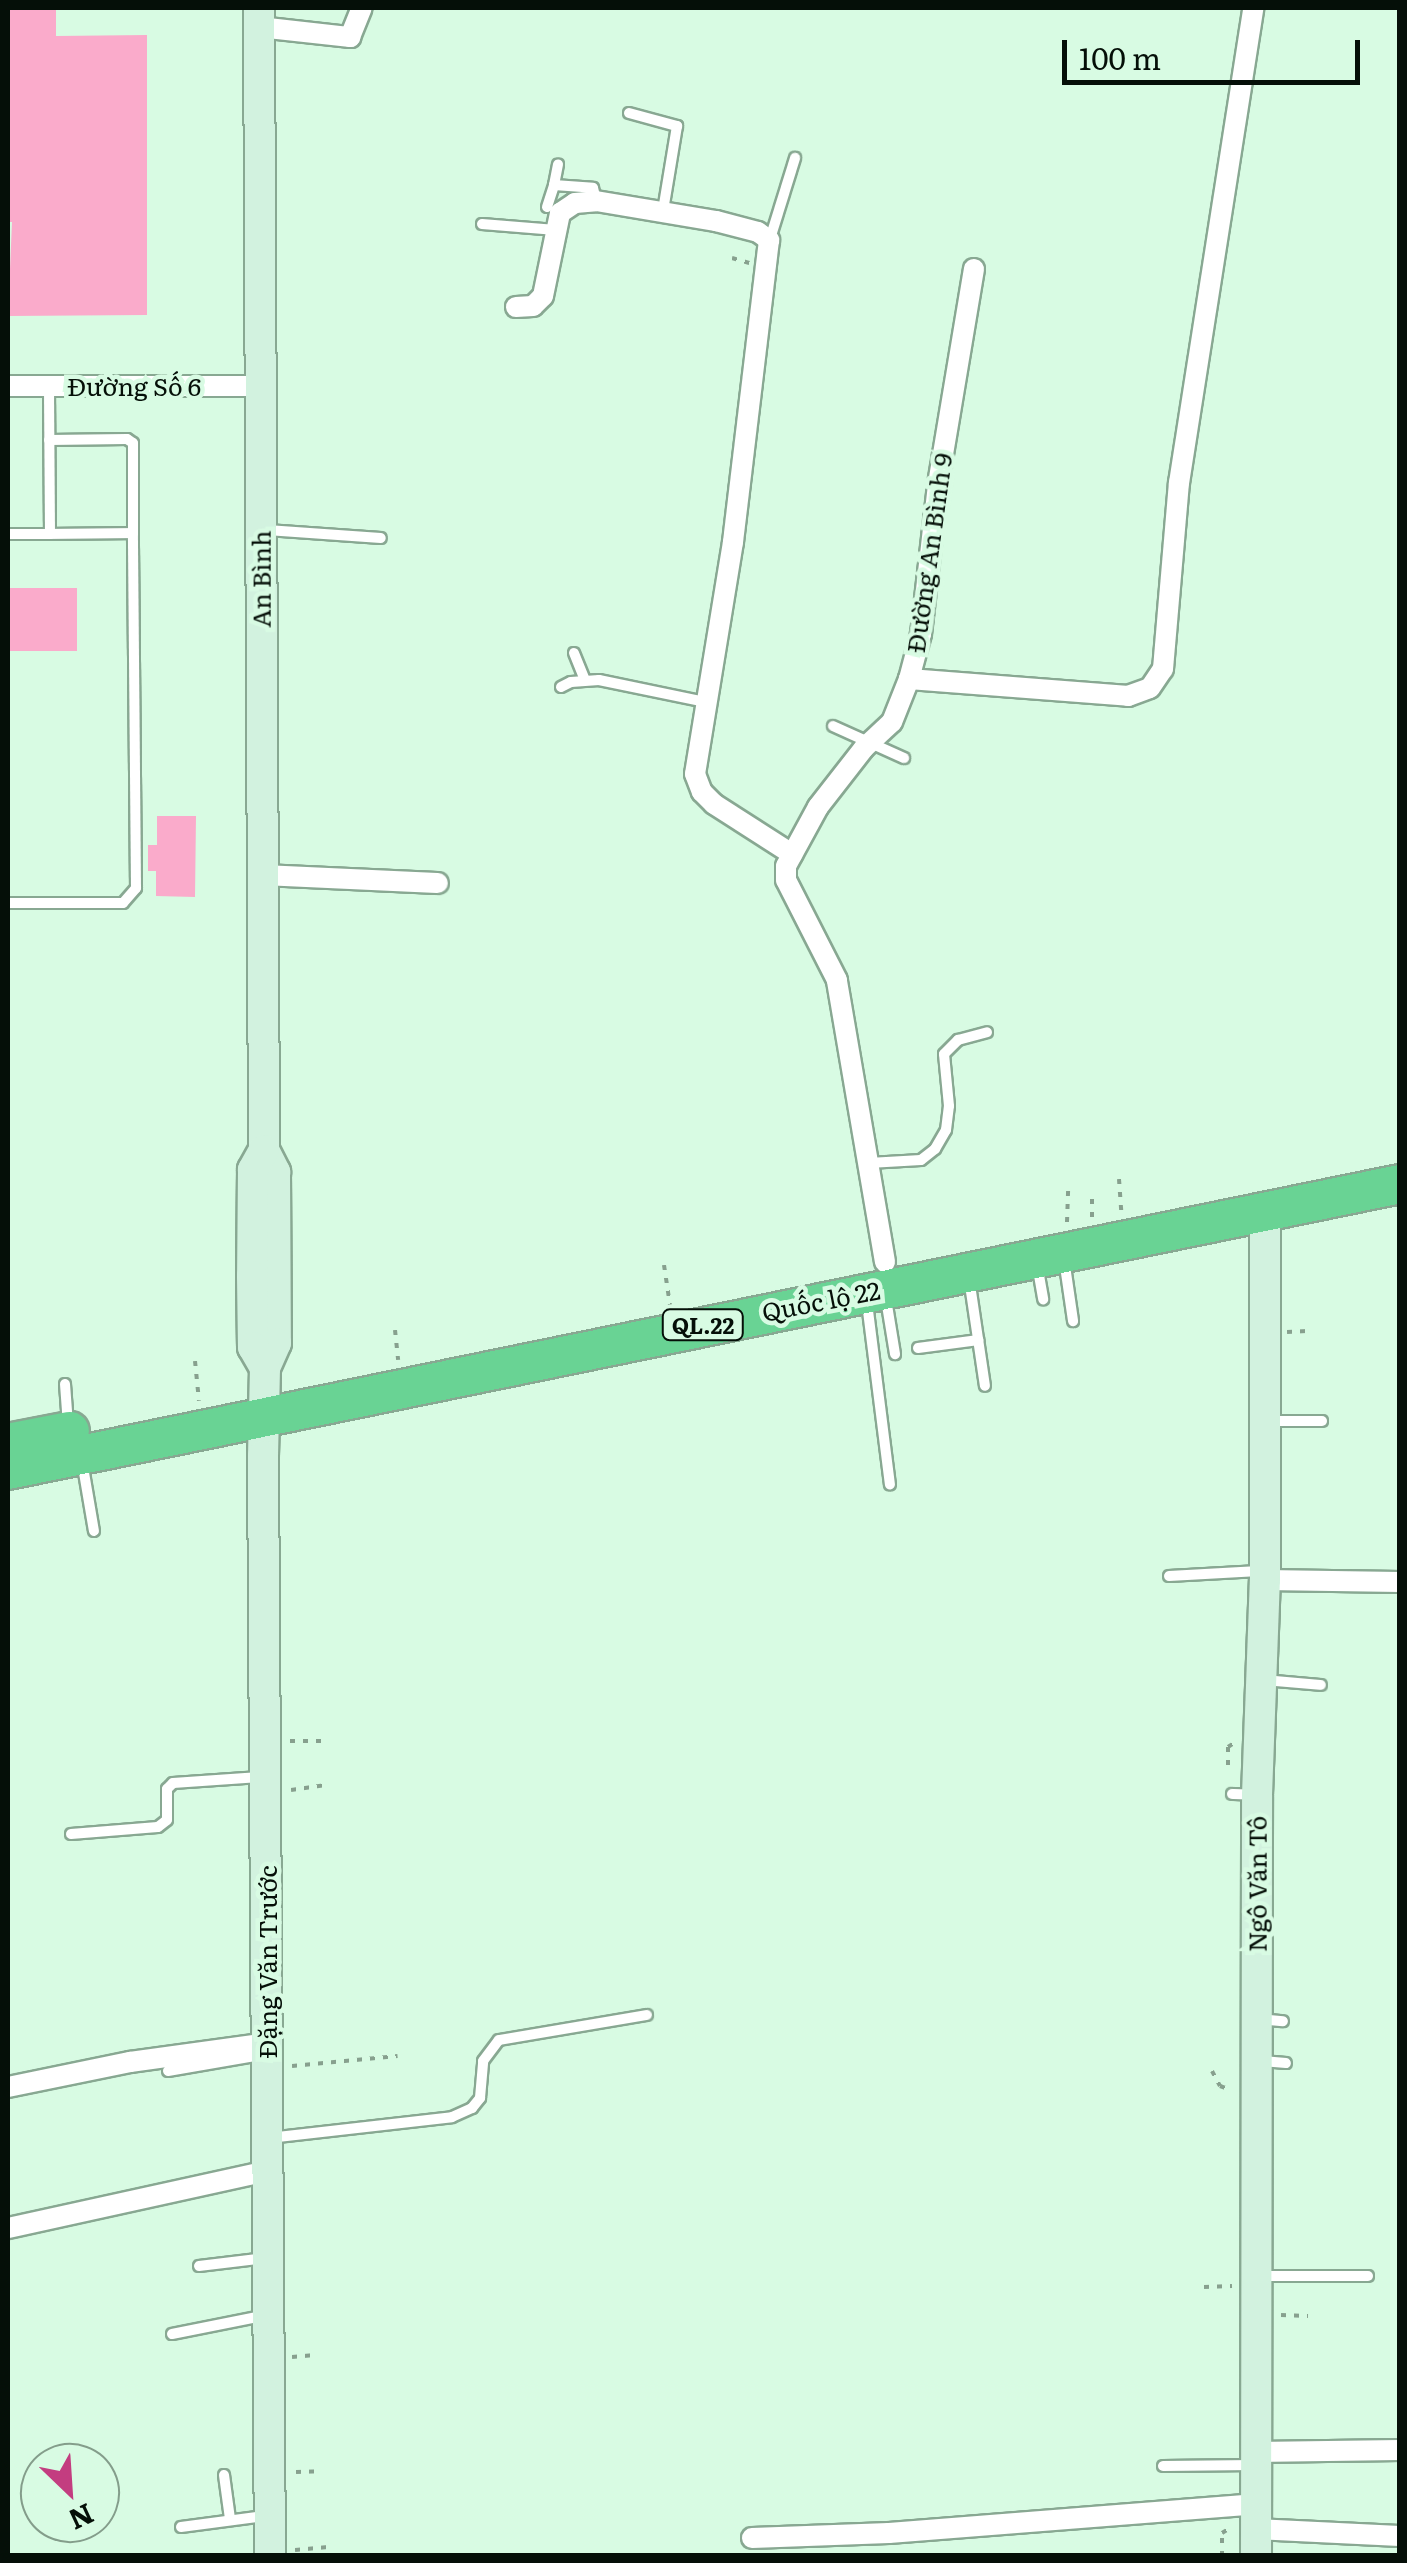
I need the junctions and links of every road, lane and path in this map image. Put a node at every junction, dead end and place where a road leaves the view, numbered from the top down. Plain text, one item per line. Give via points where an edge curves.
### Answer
1 (362, 8) edge
2 (1253, 8) edge
3 (258, 17) edge
4 (629, 113) dead end
5 (795, 158) dead end
6 (558, 164) dead end
7 (554, 185) junction
8 (596, 202) junction
9 (547, 207) dead end
10 (664, 211) junction
11 (482, 224) dead end
12 (556, 230) junction
13 (769, 240) junction
14 (974, 269) dead end
15 (516, 307) dead end
16 (8, 386) edge
17 (49, 386) junction
18 (260, 386) junction
19 (49, 440) junction
20 (261, 530) junction
21 (134, 533) junction
22 (8, 534) edge
23 (50, 534) junction
24 (382, 538) dead end
25 (574, 653) dead end
26 (909, 679) junction
27 (585, 680) junction
28 (561, 687) dead end
29 (705, 702) junction
30 (833, 726) dead end
31 (870, 742) junction
32 (904, 758) dead end
33 (792, 854) junction
34 (262, 875) junction
35 (438, 884) dead end
36 (8, 902) edge
37 (987, 1032) dead end
38 (1400, 1158) edge
39 (869, 1164) junction
40 (1400, 1184) edge
41 (1264, 1212) junction
42 (1082, 1217) junction
43 (664, 1264) dead end
44 (969, 1272) junction
45 (878, 1281) junction
46 (1043, 1300) dead end
47 (670, 1305) junction
48 (1072, 1322) dead end
49 (978, 1340) junction
50 (918, 1348) dead end
51 (895, 1354) dead end
52 (195, 1361) dead end
53 (65, 1384) dead end
54 (985, 1386) dead end
55 (265, 1393) junction
56 (199, 1406) junction
57 (1264, 1421) junction
58 (1322, 1421) dead end
59 (75, 1443) junction
60 (8, 1444) edge
61 (8, 1470) edge
62 (890, 1485) dead end
63 (94, 1531) dead end
64 (1265, 1575) junction
65 (1169, 1576) dead end
66 (1400, 1582) edge
67 (1262, 1680) junction
68 (1320, 1685) dead end
69 (323, 1741) dead end
70 (266, 1742) junction
71 (266, 1785) junction
72 (328, 1785) dead end
73 (71, 1834) dead end
74 (647, 2015) dead end
75 (267, 2055) junction
76 (398, 2056) dead end
77 (168, 2071) dead end
78 (8, 2086) edge
79 (268, 2138) junction
80 (268, 2171) junction
81 (8, 2228) edge
82 (267, 2258) junction
83 (199, 2266) dead end
84 (1257, 2276) junction
85 (1368, 2276) dead end
86 (268, 2314) junction
87 (172, 2334) dead end
88 (1400, 2450) edge
89 (1255, 2459) junction
90 (1163, 2466) dead end
91 (224, 2475) dead end
92 (270, 2515) junction
93 (230, 2519) junction
94 (180, 2527) dead end
95 (1255, 2529) edge
96 (1400, 2536) edge
97 (752, 2538) dead end
98 (331, 2546) dead end
99 (270, 2554) edge

1 - 3 street via 350,38
2 - 26 street via 1179,483 1163,669 1150,688 1128,696
3 - 18 main road, An Bình
4 - 10 lane via 677,126
5 - 13 lane
6 - 7 lane
7 - 8 lane via 594,188
7 - 9 lane
8 - 10 street
8 - 12 street via 567,206
10 - 13 street
11 - 12 lane
12 - 15 street via 543,296 533,306
13 - 29 street via 733,542
14 - 26 street, Đường An Bình 9
16 - 17 street, Đường Số 6
17 - 18 street, Đường Số 6
17 - 19 lane
18 - 20 main road, An Bình
19 - 21 lane via 134,443
19 - 23 lane
20 - 24 lane
20 - 34 main road, An Bình
21 - 23 lane
21 - 36 lane via 136,888 123,903
22 - 23 lane
25 - 27 lane
26 - 31 street, Đường An Bình 9 via 892,722
27 - 28 lane
27 - 29 lane
29 - 33 street via 695,758 702,792
30 - 31 lane
31 - 32 lane
31 - 33 street, Đường An Bình 9 via 818,807
33 - 39 street via 786,880 837,980
34 - 35 street
34 - 55 main road, An Bình via 264,1150 253,1170 252,1294 253,1347
37 - 39 lane via 958,1040 944,1054 949,1106 936,1150 921,1160
38 - 42 highway, Quốc lộ 22 / QL.22
39 - 45 street
40 - 41 highway, Quốc lộ 22 / QL.22
41 - 42 highway, Quốc lộ 22 / QL.22
41 - 57 main road, Ngô Văn Tô
42 - 44 highway, Quốc lộ 22 / QL.22
42 - 45 highway, Quốc lộ 22 / QL.22
42 - 46 lane
42 - 48 lane
43 - 47 path
44 - 45 highway, Quốc lộ 22 / QL.22
44 - 49 lane
45 - 47 highway, Quốc lộ 22 / QL.22
45 - 51 lane
45 - 55 highway, Quốc lộ 22 / QL.22
45 - 62 lane
47 - 55 highway, Quốc lộ 22 / QL.22 via 397,1347
49 - 50 lane
49 - 54 lane
52 - 56 path
53 - 59 lane
55 - 56 highway, Quốc lộ 22 / QL.22
55 - 59 highway, Quốc lộ 22 / QL.22
55 - 70 main road, Đặng Văn Trước
56 - 59 highway, Quốc lộ 22 / QL.22
57 - 58 lane
57 - 64 main road, Ngô Văn Tô
59 - 60 highway, Quốc lộ 22 / QL.22
59 - 61 highway, Quốc lộ 22 / QL.22
59 - 63 lane
64 - 65 lane
64 - 66 street
64 - 67 main road, Ngô Văn Tô
67 - 68 lane
67 - 84 main road, Ngô Văn Tô via 1244,1795 1270,2020 1267,2184
69 - 70 path
70 - 71 main road, Đặng Văn Trước
71 - 72 path
71 - 73 lane via 173,1783 167,1820 158,1827
71 - 75 main road, Đặng Văn Trước
74 - 79 lane via 500,2040 483,2060 480,2098 452,2117
75 - 76 path
75 - 77 lane
75 - 78 street via 130,2062
75 - 79 main road, Đặng Văn Trước
79 - 80 main road, Đặng Văn Trước
80 - 81 street
80 - 82 main road, Đặng Văn Trước
82 - 83 lane
82 - 86 main road, Đặng Văn Trước
84 - 85 lane
84 - 89 main road, Ngô Văn Tô
86 - 87 lane
86 - 92 main road, Đặng Văn Trước
88 - 89 street
89 - 90 lane
89 - 95 main road, Ngô Văn Tô
91 - 93 lane
92 - 93 lane
92 - 99 main road, Đặng Văn Trước
93 - 94 lane
95 - 96 street
95 - 97 street
98 - 99 path

